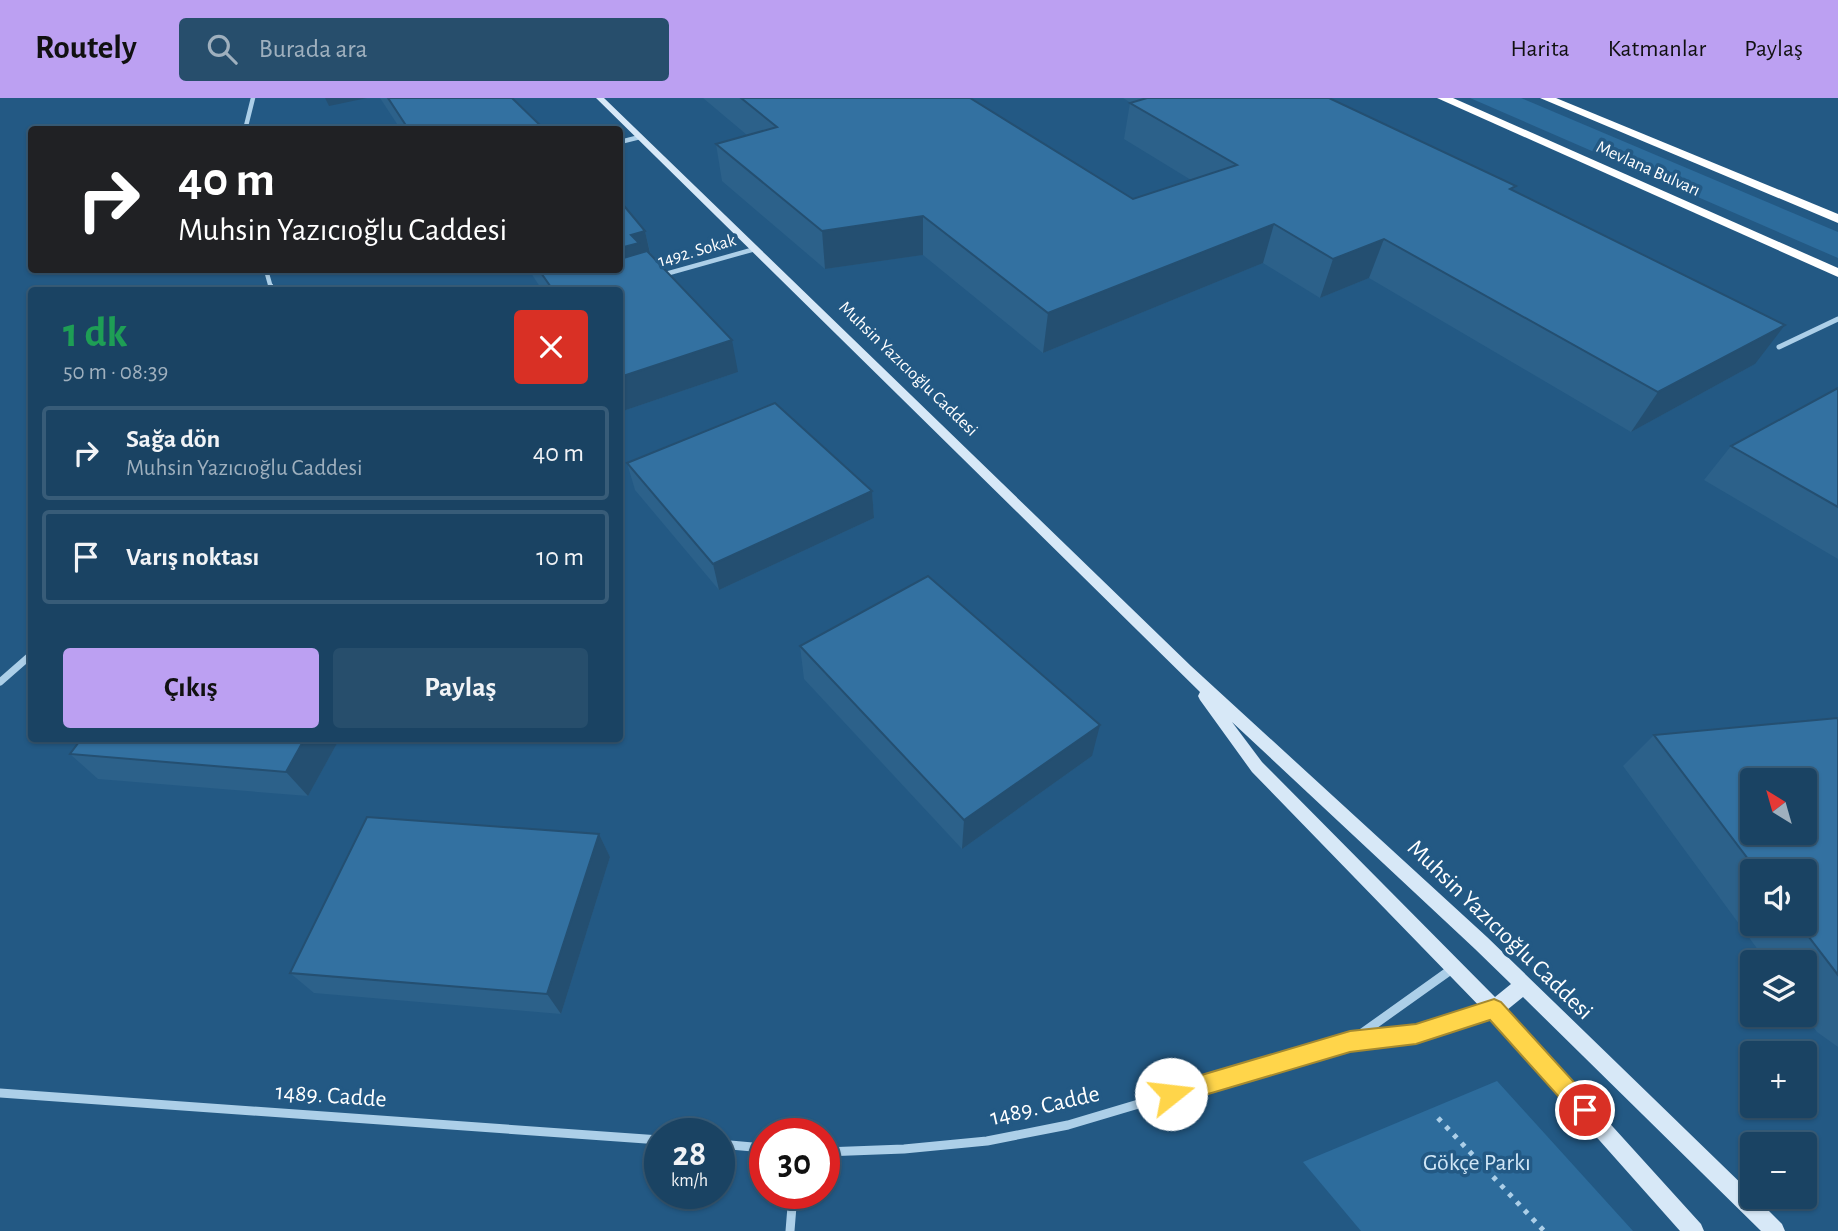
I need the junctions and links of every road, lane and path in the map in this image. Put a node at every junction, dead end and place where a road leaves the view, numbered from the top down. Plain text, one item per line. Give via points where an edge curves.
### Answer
1 (253, 98) edge
2 (600, 98) edge
3 (1443, 98) edge
4 (1546, 98) edge
5 (246, 126) edge
6 (640, 136) junction
7 (623, 141) edge
8 (1838, 219) edge
9 (755, 249) junction
10 (1838, 273) edge
11 (656, 277) edge
12 (1838, 319) edge
13 (1779, 347) edge
14 (28, 658) edge
15 (1186, 670) junction
16 (0, 682) edge
17 (1452, 969) junction
18 (1524, 985) junction
19 (1494, 1009) junction
20 (1350, 1041) junction
21 (0, 1093) edge
22 (1438, 1118) dead end
23 (644, 1139) edge
24 (840, 1151) edge
25 (792, 1209) edge
26 (790, 1231) edge
27 (1544, 1231) edge
28 (1693, 1231) edge
29 (1775, 1231) edge

1 - 5 street
2 - 6 main road, Muhsin Yazıcıoğlu Caddesi
3 - 10 highway, Mevlana Bulvarı
4 - 8 highway, Mevlana Bulvarı
6 - 7 street
6 - 9 main road, Muhsin Yazıcıoğlu Caddesi
9 - 11 street, 1492. Sokak
9 - 15 main road, Muhsin Yazıcıoğlu Caddesi
12 - 13 street
14 - 16 street
15 - 17 main road, Muhsin Yazıcıoğlu Caddesi via 1257,767
15 - 18 main road, Muhsin Yazıcıoğlu Caddesi
17 - 19 main road, Muhsin Yazıcıoğlu Caddesi
17 - 20 street, 1489. Cadde
18 - 19 main road
18 - 29 main road, Muhsin Yazıcıoğlu Caddesi
19 - 20 street, 1489. Cadde via 1416,1034
19 - 28 main road, Muhsin Yazıcıoğlu Caddesi
20 - 24 street, 1489. Cadde via 1068,1125 987,1141
21 - 23 street, 1489. Cadde
22 - 27 path
25 - 26 street

